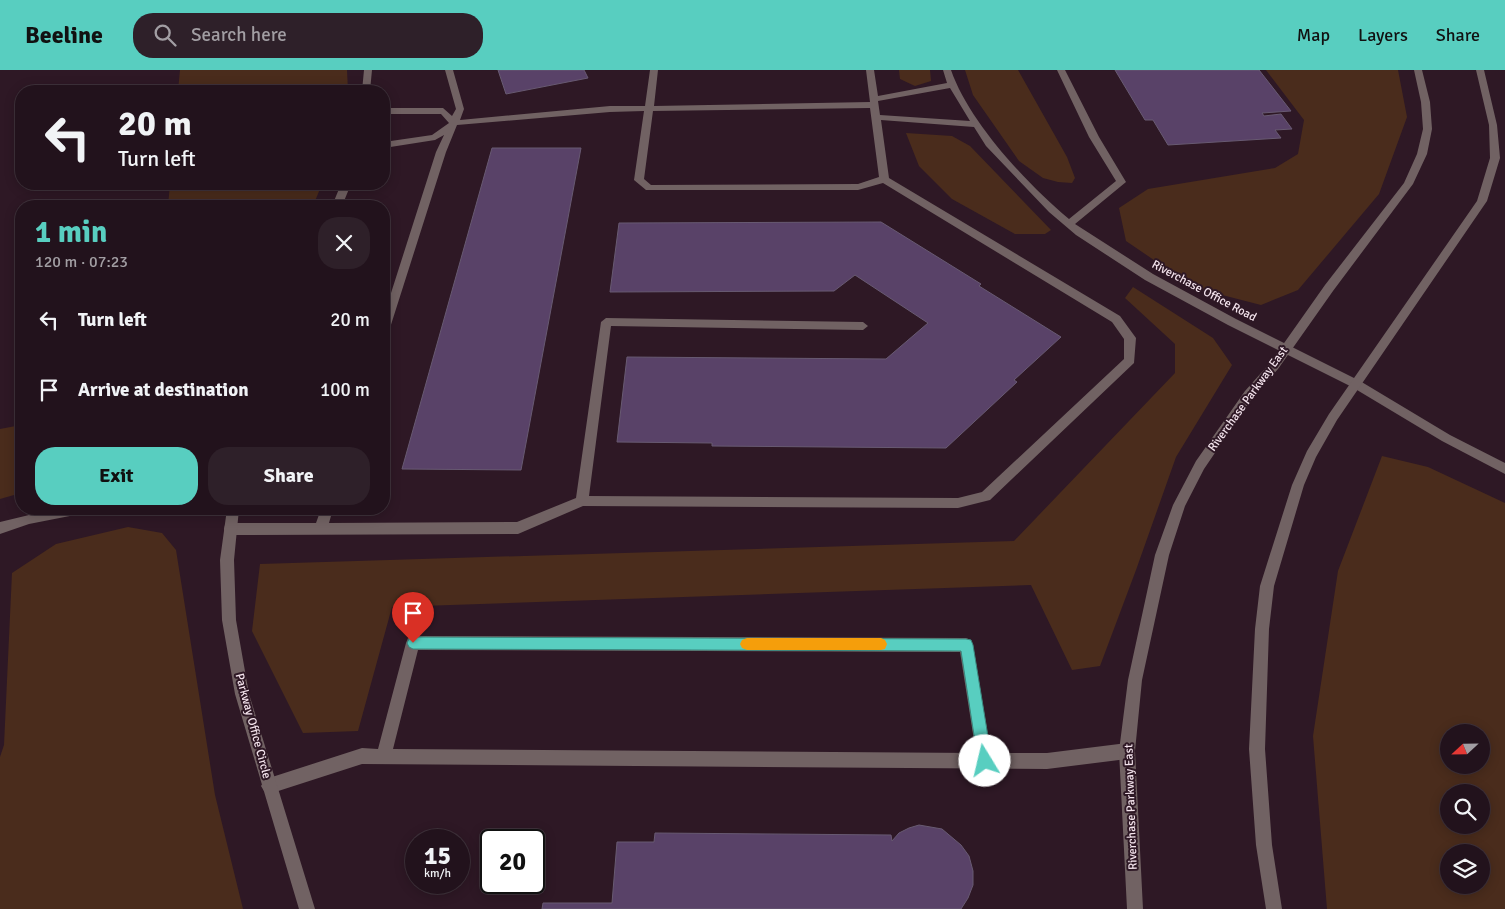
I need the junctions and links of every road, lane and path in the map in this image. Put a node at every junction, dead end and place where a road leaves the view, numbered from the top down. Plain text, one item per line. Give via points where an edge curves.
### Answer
1 (368, 70) edge
2 (449, 70) edge
3 (654, 70) edge
4 (870, 70) edge
5 (948, 70) edge
6 (1060, 70) edge
7 (1418, 70) edge
8 (1480, 70) edge
9 (367, 85) edge
10 (952, 85) junction
11 (649, 107) junction
12 (875, 107) junction
13 (390, 110) edge
14 (454, 124) junction
15 (976, 124) junction
16 (390, 144) edge
17 (884, 179) junction
18 (1069, 224) junction
19 (390, 312) edge
20 (863, 326) dead end
21 (1286, 349) junction
22 (1356, 384) junction
23 (1505, 469) edge
24 (582, 501) junction
25 (49, 515) edge
26 (232, 515) edge
27 (325, 515) edge
28 (0, 528) edge
29 (320, 529) junction
30 (230, 530) junction
31 (1127, 751) junction
32 (383, 756) junction
33 (985, 761) junction
34 (269, 786) junction
35 (307, 909) edge
36 (1135, 909) edge
37 (1274, 909) edge

1 - 9 street
2 - 14 street via 460,109
3 - 11 street
4 - 12 street
5 - 10 street, Riverchase Office Road
6 - 18 street via 1121,182
7 - 21 street, Riverchase Parkway East via 1429,124 1418,166
8 - 22 street via 1493,125 1495,158 1482,201
10 - 12 street
10 - 15 street, Riverchase Office Road
11 - 12 street
11 - 14 street
11 - 17 street via 639,180 649,188 858,187
12 - 15 street
12 - 17 street
13 - 14 street via 442,111
14 - 16 street via 435,137
14 - 19 street via 441,152
15 - 18 street, Riverchase Office Road via 989,144 1026,185
17 - 24 street via 1116,319 1130,338 1130,360 986,496 958,503
18 - 21 street, Riverchase Office Road via 1149,277
20 - 24 street via 606,322
21 - 22 street, Riverchase Office Road
21 - 31 street, Riverchase Parkway East via 1249,394 1200,465 1179,505 1162,555 1137,671
22 - 23 street, Riverchase Office Road
22 - 37 street via 1333,416 1304,470 1267,586 1257,749 1264,845
24 - 29 street via 518,528
25 - 28 street
26 - 30 street, Parkway Office Circle
27 - 29 street
29 - 30 street
30 - 34 street, Parkway Office Circle via 227,560 229,620 242,694
31 - 33 street via 1047,761
31 - 36 street, Riverchase Parkway East
32 - 33 street
32 - 33 street via 413,643 966,645
32 - 34 street via 362,756
34 - 35 street, Parkway Office Circle

